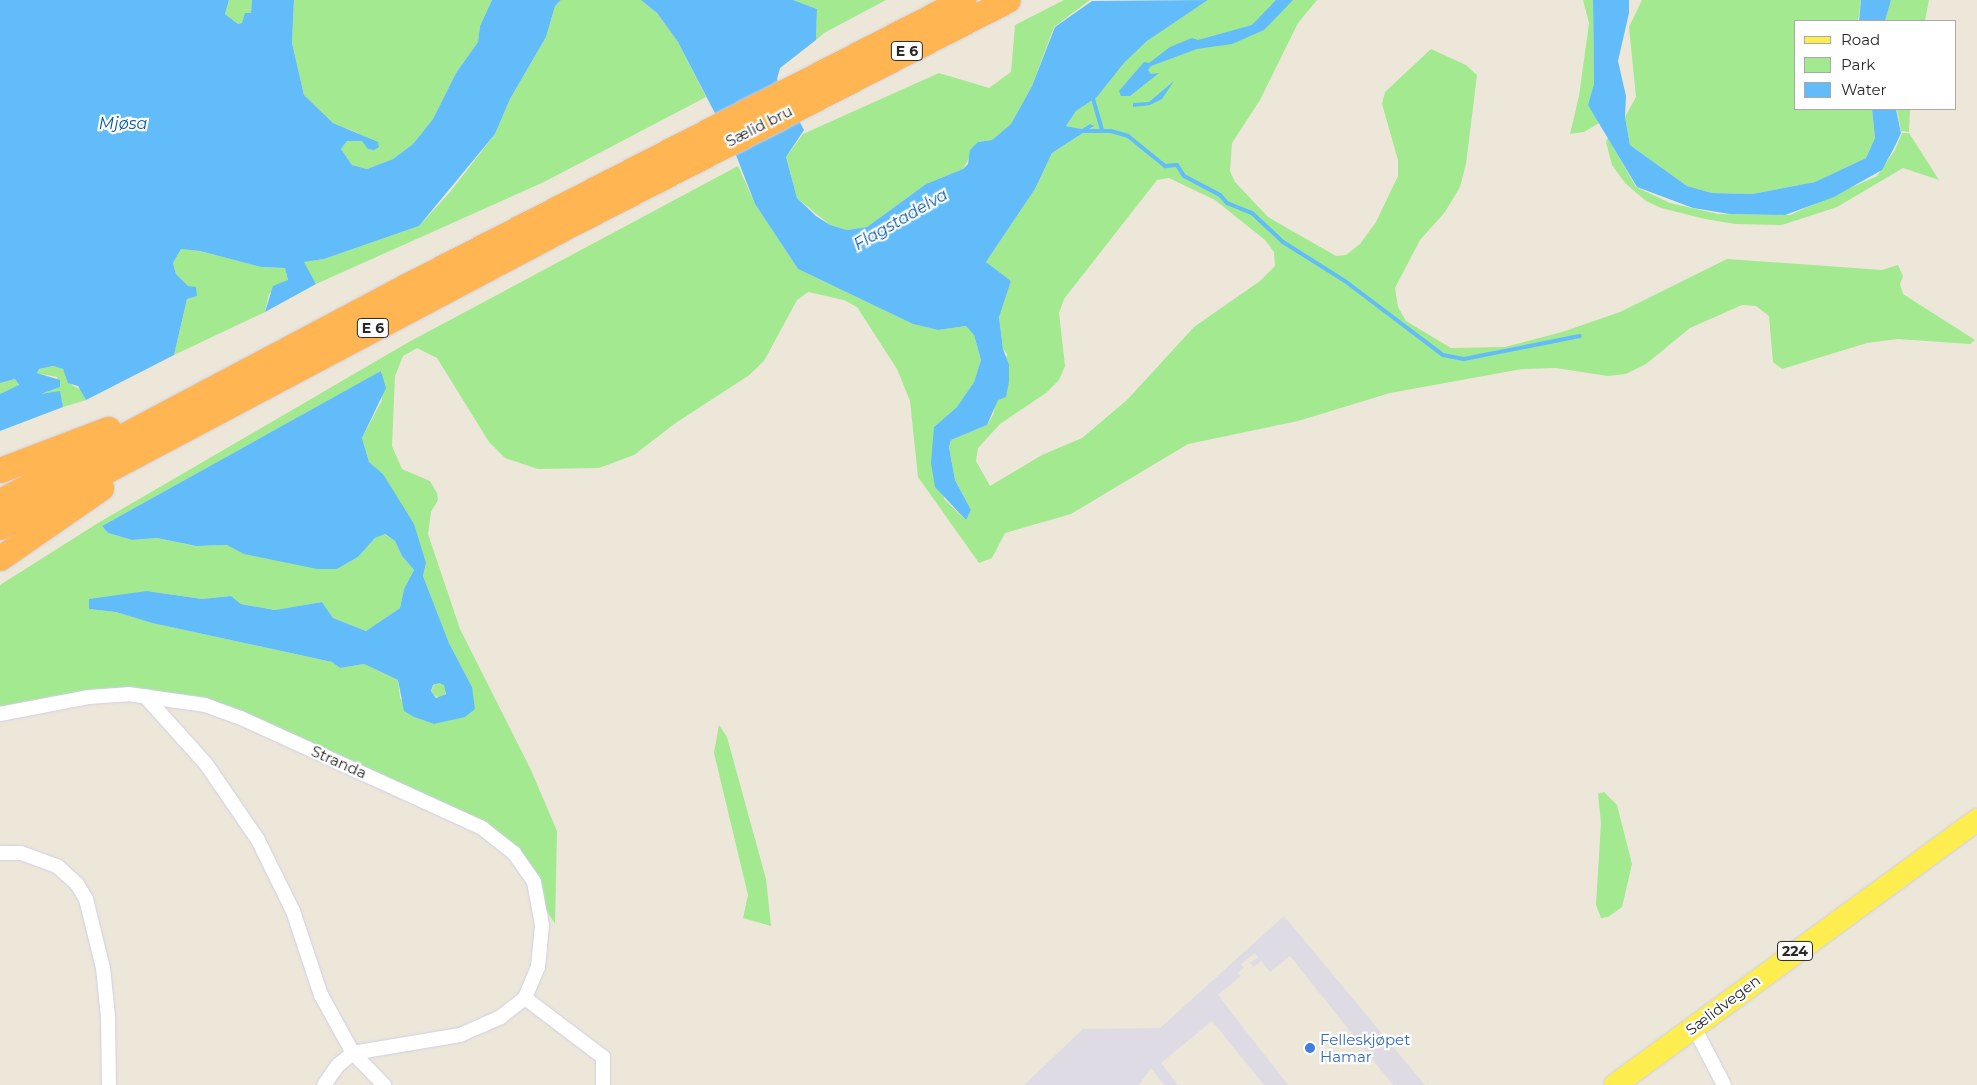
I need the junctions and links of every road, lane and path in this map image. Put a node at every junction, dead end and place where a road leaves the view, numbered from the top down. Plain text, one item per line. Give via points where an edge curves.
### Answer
1 (963, 0) edge
2 (1008, 0) edge
3 (801, 93) junction
4 (179, 418) junction
5 (0, 470) edge
6 (0, 501) edge
7 (0, 527) edge
8 (0, 558) edge
9 (145, 696) junction
10 (0, 714) edge
11 (1977, 820) edge
12 (0, 853) edge
13 (525, 998) junction
14 (1694, 1026) junction
15 (353, 1053) junction
16 (109, 1085) edge
17 (324, 1085) edge
18 (384, 1085) edge
19 (603, 1085) edge
20 (1615, 1085) edge
21 (1724, 1085) edge

1 - 3 highway, E 6
2 - 3 highway, E 6
3 - 4 highway, Sælid bru / E 6
4 - 5 highway, E 6 via 137,418
4 - 6 highway, E 6
4 - 7 highway, E 6
4 - 8 highway, E 6 via 159,449
9 - 10 street, Stranda via 89,698
9 - 13 street, Stranda via 205,705 241,718 466,820 500,841 524,866 534,882 539,903 541,946
9 - 15 street via 206,764 258,840 284,889 321,996
11 - 14 main road, Sælidvegen / 224
12 - 16 street via 22,853 57,866 77,884 86,900 103,968 108,1016
13 - 15 street via 501,1017 460,1035
13 - 19 street via 602,1057
14 - 20 main road, Sælidvegen / 224
14 - 21 street
15 - 17 street via 338,1065
15 - 18 street

